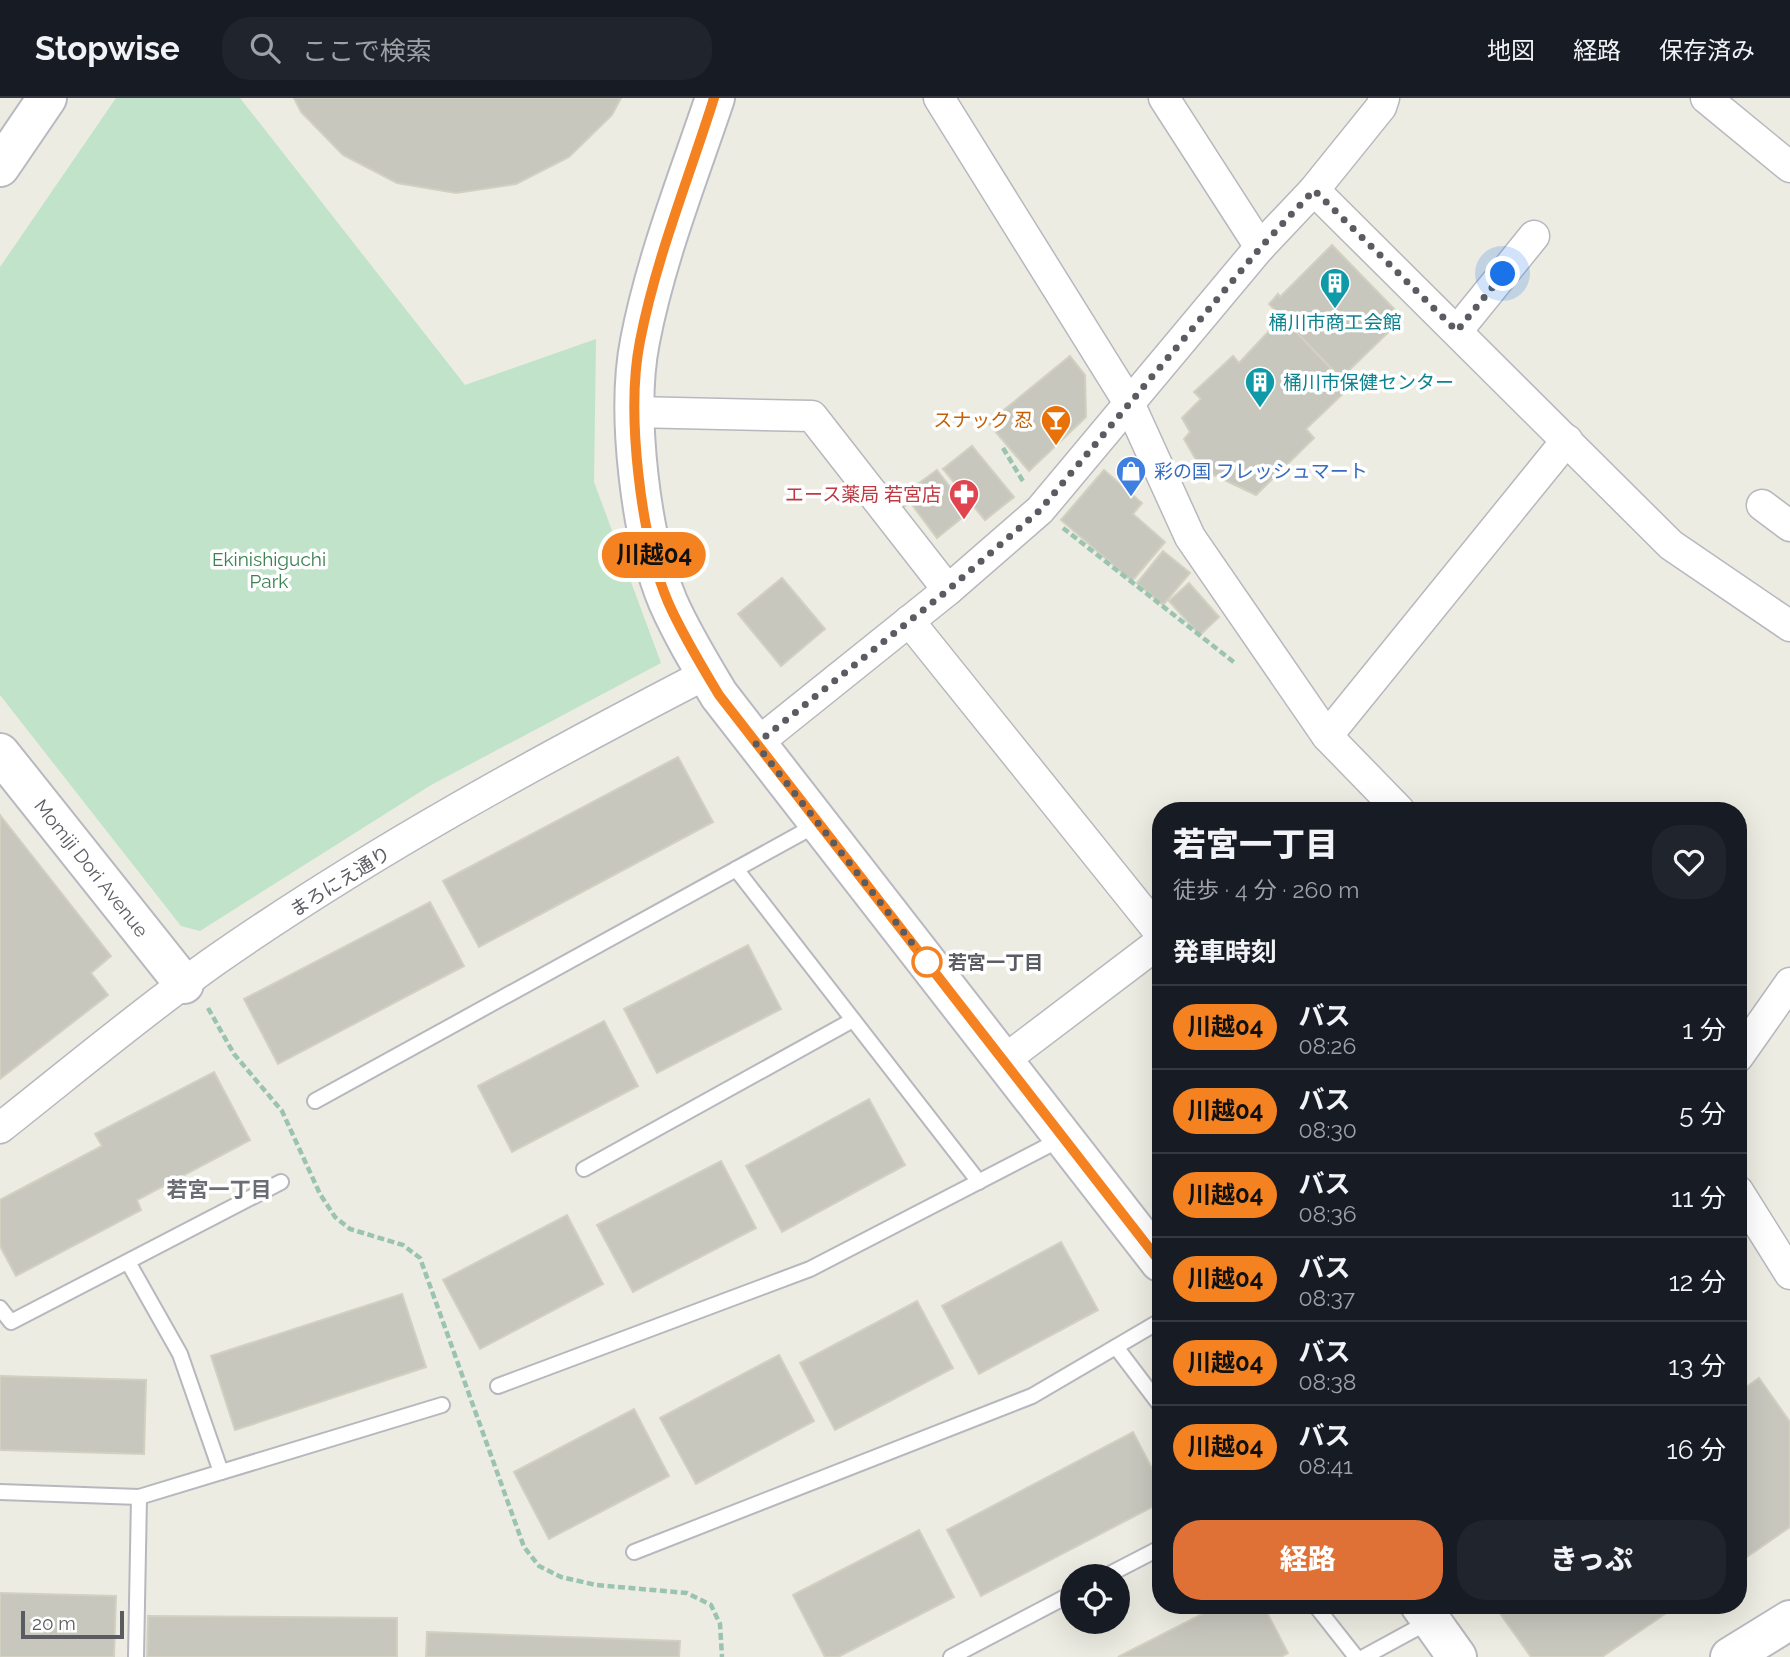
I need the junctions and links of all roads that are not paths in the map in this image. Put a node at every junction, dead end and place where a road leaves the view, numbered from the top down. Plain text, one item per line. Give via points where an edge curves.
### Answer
1 (47, 98) edge
2 (715, 98) edge
3 (939, 98) edge
4 (1164, 98) edge
5 (1384, 98) edge
6 (1706, 98) edge
7 (0, 167) edge
8 (1790, 167) edge
9 (1314, 190) junction
10 (1534, 236) dead end
11 (1261, 247) junction
12 (1457, 331) junction
13 (1129, 403) junction
14 (633, 412) junction
15 (1567, 440) junction
16 (1762, 505) dead end
17 (1790, 526) edge
18 (948, 590) junction
19 (909, 621) junction
20 (1790, 625) edge
21 (706, 674) junction
22 (1327, 736) junction
23 (756, 744) junction
24 (0, 753) edge
25 (1391, 802) edge
26 (818, 823) junction
27 (736, 869) junction
28 (1152, 923) edge
29 (1152, 948) edge
30 (1790, 983) edge
31 (184, 984) junction
32 (853, 1020) junction
33 (1747, 1044) edge
34 (1003, 1061) junction
35 (314, 1101) dead end
36 (0, 1128) edge
37 (1063, 1138) junction
38 (584, 1169) dead end
39 (281, 1182) dead end
40 (979, 1182) junction
41 (1747, 1205) edge
42 (1152, 1252) edge
43 (128, 1262) junction
44 (1790, 1274) edge
45 (0, 1308) edge
46 (1152, 1326) edge
47 (1116, 1347) junction
48 (498, 1386) dead end
49 (1152, 1394) edge
50 (442, 1405) dead end
51 (222, 1472) junction
52 (0, 1492) edge
53 (139, 1497) junction
54 (634, 1552) dead end
55 (1152, 1552) edge
56 (1129, 1564) edge
57 (1060, 1600) edge
58 (1322, 1614) edge
59 (1423, 1614) edge
60 (1427, 1614) edge
61 (1790, 1620) edge
62 (136, 1657) edge
63 (951, 1657) edge
64 (1356, 1657) edge
65 (1364, 1657) edge
66 (1457, 1657) edge
67 (1730, 1657) edge

1 - 7 street
2 - 14 street via 660,261 639,342
3 - 13 street
4 - 11 street
5 - 9 street
6 - 8 street
9 - 11 street
9 - 12 street
10 - 12 street
11 - 13 street
12 - 15 street
13 - 18 street via 1040,510
13 - 22 street via 1190,537
14 - 18 street via 813,416
14 - 21 street via 647,531 668,601
15 - 20 street via 1671,545
15 - 22 street
16 - 17 street
18 - 19 street
19 - 23 street
19 - 28 street
21 - 23 street
21 - 31 street, まろにえ通り via 554,754 332,883
22 - 25 street
23 - 26 street
24 - 31 street, Momiji Dori Avenue
26 - 27 lane
26 - 34 street
27 - 32 lane
27 - 35 lane
29 - 34 street
30 - 33 street
31 - 36 street, まろにえ通り
32 - 38 lane
32 - 40 lane
34 - 37 street
37 - 40 lane
37 - 42 street
39 - 43 lane
40 - 48 lane via 810,1269
41 - 44 street
43 - 45 lane via 12,1322
43 - 51 lane via 180,1354
46 - 47 lane
47 - 49 lane
47 - 54 lane via 1032,1396
50 - 51 lane
51 - 53 lane
52 - 53 lane
53 - 62 lane
55 - 56 lane
57 - 63 lane
58 - 64 lane
59 - 65 lane
60 - 66 street
61 - 67 street

